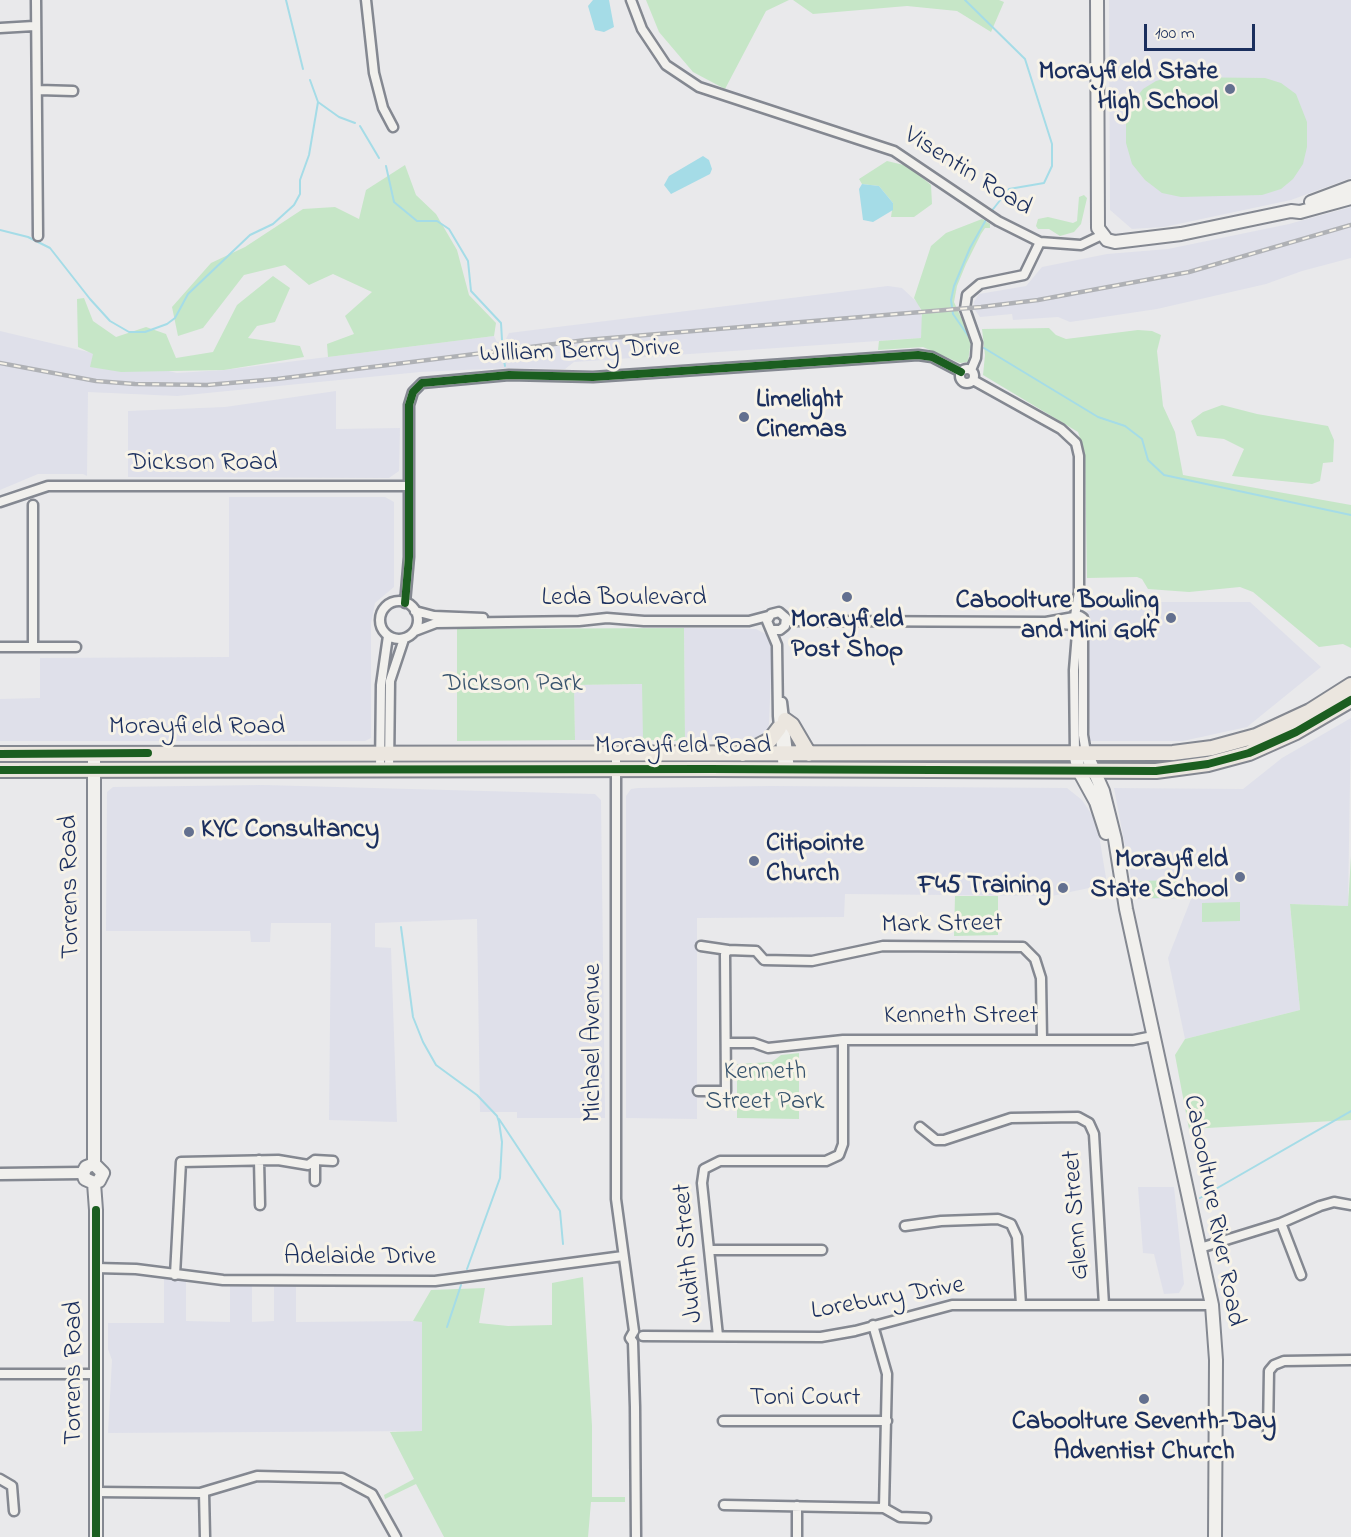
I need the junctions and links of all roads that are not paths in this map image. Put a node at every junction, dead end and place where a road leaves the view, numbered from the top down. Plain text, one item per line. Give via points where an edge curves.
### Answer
1 (36, 0) edge
2 (366, 0) edge
3 (631, 0) edge
4 (1097, 0) edge
5 (34, 26) junction
6 (0, 28) edge
7 (39, 90) junction
8 (73, 90) dead end
9 (393, 127) dead end
10 (1351, 187) edge
11 (1351, 198) edge
12 (1291, 211) junction
13 (1102, 235) junction
14 (38, 236) dead end
15 (1040, 242) junction
16 (971, 370) junction
17 (961, 372) junction
18 (973, 380) junction
19 (409, 486) junction
20 (0, 502) edge
21 (33, 505) dead end
22 (405, 603) junction
23 (415, 611) junction
24 (768, 616) junction
25 (749, 621) junction
26 (499, 622) junction
27 (1077, 622) junction
28 (784, 625) junction
29 (770, 628) junction
30 (415, 630) junction
31 (388, 636) junction
32 (404, 639) junction
33 (0, 647) edge
34 (33, 647) junction
35 (76, 647) dead end
36 (1351, 685) edge
37 (1351, 700) edge
38 (782, 724) junction
39 (385, 753) junction
40 (616, 753) junction
41 (1080, 753) junction
42 (0, 754) edge
43 (94, 754) junction
44 (743, 754) junction
45 (785, 754) junction
46 (809, 754) junction
47 (616, 769) junction
48 (0, 770) edge
49 (94, 770) junction
50 (385, 770) junction
51 (786, 770) junction
52 (1087, 771) junction
53 (701, 946) dead end
54 (728, 950) junction
55 (1153, 1036) junction
56 (1042, 1039) junction
57 (843, 1040) junction
58 (728, 1043) junction
59 (698, 1091) dead end
60 (920, 1127) dead end
61 (259, 1160) junction
62 (315, 1160) junction
63 (333, 1161) dead end
64 (94, 1164) junction
65 (83, 1173) junction
66 (0, 1174) edge
67 (315, 1181) dead end
68 (94, 1183) junction
69 (260, 1205) dead end
70 (1351, 1205) edge
71 (1281, 1222) junction
72 (905, 1226) dead end
73 (1200, 1248) junction
74 (710, 1250) junction
75 (822, 1250) dead end
76 (623, 1256) junction
77 (96, 1268) junction
78 (175, 1275) junction
79 (1301, 1275) dead end
80 (1021, 1305) junction
81 (1104, 1305) junction
82 (1212, 1305) junction
83 (873, 1325) junction
84 (634, 1331) junction
85 (643, 1336) junction
86 (718, 1336) junction
87 (633, 1342) junction
88 (1351, 1360) edge
89 (0, 1374) edge
90 (96, 1374) junction
91 (723, 1421) dead end
92 (887, 1421) junction
93 (1268, 1433) dead end
94 (0, 1479) edge
95 (97, 1492) junction
96 (204, 1492) junction
97 (724, 1505) dead end
98 (797, 1506) junction
99 (884, 1508) junction
100 (14, 1512) dead end
101 (926, 1518) dead end
102 (96, 1537) edge
103 (205, 1537) edge
104 (396, 1537) edge
105 (636, 1537) edge
106 (797, 1537) edge
107 (1215, 1537) edge

1 - 5 street
2 - 9 street via 374,73 383,108
3 - 15 street, Visentin Road via 642,29 666,65 699,87 894,151 998,222
4 - 13 main road via 1098,228
5 - 6 street
5 - 7 street
7 - 8 street
7 - 14 street
10 - 12 main road, Visentin Road
11 - 12 main road, Visentin Road
12 - 13 main road, Visentin Road via 1181,234 1116,242
13 - 15 street, Visentin Road via 1081,245
15 - 16 street via 1024,275 980,284 967,295 965,309 977,343
16 - 17 street
16 - 18 street
17 - 18 street via 963,382
17 - 19 street, William Berry Drive via 932,357 918,355 593,377 510,375 430,381 415,388 410,400
18 - 27 street via 1061,429 1076,443
19 - 20 street, Dickson Road via 48,486
19 - 22 street, William Berry Drive
21 - 34 street
22 - 23 street
22 - 31 street via 394,602 382,613 381,626
23 - 26 street, Leda Boulevard
23 - 30 street
24 - 25 street, Leda Boulevard
24 - 28 street via 779,612
24 - 29 street
25 - 26 street, Leda Boulevard via 607,618
25 - 29 street, Leda Boulevard
26 - 30 street, Leda Boulevard via 436,623
27 - 28 street via 818,621
27 - 41 street
28 - 29 street, Leda Boulevard
28 - 38 street
29 - 38 street via 777,645
30 - 32 street
31 - 32 street
31 - 39 street via 381,686
32 - 39 street via 390,681
33 - 34 street
34 - 35 street
36 - 41 main road, Morayfield Road via 1280,725 1224,746 1173,753
37 - 52 main road, Morayfield Road via 1283,739 1223,761 1168,770
38 - 44 main road via 770,740
38 - 45 street
38 - 46 main road via 792,725
39 - 40 main road, Morayfield Road
39 - 43 main road, Morayfield Road
39 - 50 street
40 - 44 main road, Morayfield Road
40 - 47 street, Michael Avenue
41 - 46 main road, Morayfield Road
41 - 52 main road, Caboolture River Road
42 - 43 main road, Morayfield Road
43 - 49 main road, Torrens Road
44 - 45 main road, Morayfield Road
45 - 46 main road, Morayfield Road
45 - 51 street
47 - 50 main road, Morayfield Road
47 - 51 main road, Morayfield Road
47 - 76 street, Michael Avenue via 616,1198
48 - 49 main road, Morayfield Road
49 - 50 main road, Morayfield Road
49 - 64 main road, Torrens Road
51 - 52 main road, Morayfield Road
52 - 55 main road, Caboolture River Road via 1106,802
53 - 54 street
54 - 56 street, Mark Street via 756,951 764,960 829,959 883,946 1023,947 1035,958 1041,978
54 - 58 street
55 - 56 street, Kenneth Street via 1133,1040
55 - 73 main road, Caboolture River Road
56 - 57 street, Kenneth Street
57 - 58 street, Kenneth Street via 768,1048 754,1043
57 - 74 street, Judith Street via 843,1144 839,1155 826,1161 720,1161 708,1165 702,1176
58 - 59 street via 726,1091
60 - 81 street, Glenn Street via 936,1140 944,1140 1011,1118 1078,1117 1089,1123 1094,1134
61 - 62 street via 301,1165
61 - 69 street
61 - 78 street via 181,1162
62 - 63 street
62 - 67 street
64 - 65 main road via 88,1165
64 - 68 main road via 103,1173
65 - 66 street
65 - 68 main road via 85,1179
68 - 77 main road, Torrens Road
70 - 71 street via 1334,1202
71 - 73 street
71 - 79 street
72 - 80 street via 975,1220 1011,1224 1017,1237
73 - 82 main road, Caboolture River Road
74 - 75 street
74 - 86 street, Judith Street
76 - 78 street, Adelaide Drive via 446,1281 223,1280
76 - 84 street, Michael Avenue
77 - 78 street, Adelaide Drive
77 - 90 main road, Torrens Road
80 - 81 street, Lorebury Drive
80 - 83 street, Lorebury Drive via 952,1305
81 - 82 street, Lorebury Drive
82 - 107 main road, Caboolture River Road via 1216,1360
83 - 86 street, Lorebury Drive via 821,1337
83 - 92 street via 886,1374
84 - 85 street
84 - 87 street via 630,1336
85 - 86 street, Lorebury Drive
85 - 87 street via 639,1343
87 - 105 street
88 - 93 street via 1284,1361 1274,1365 1269,1371
89 - 90 street
90 - 95 main road, Torrens Road
91 - 92 street, Toni Court
92 - 99 street
94 - 100 street via 12,1486
95 - 96 street
95 - 102 main road, Torrens Road
96 - 103 street
96 - 104 street via 257,1476 342,1478 372,1494
97 - 98 street
98 - 99 street
98 - 106 street
99 - 101 street via 900,1517

